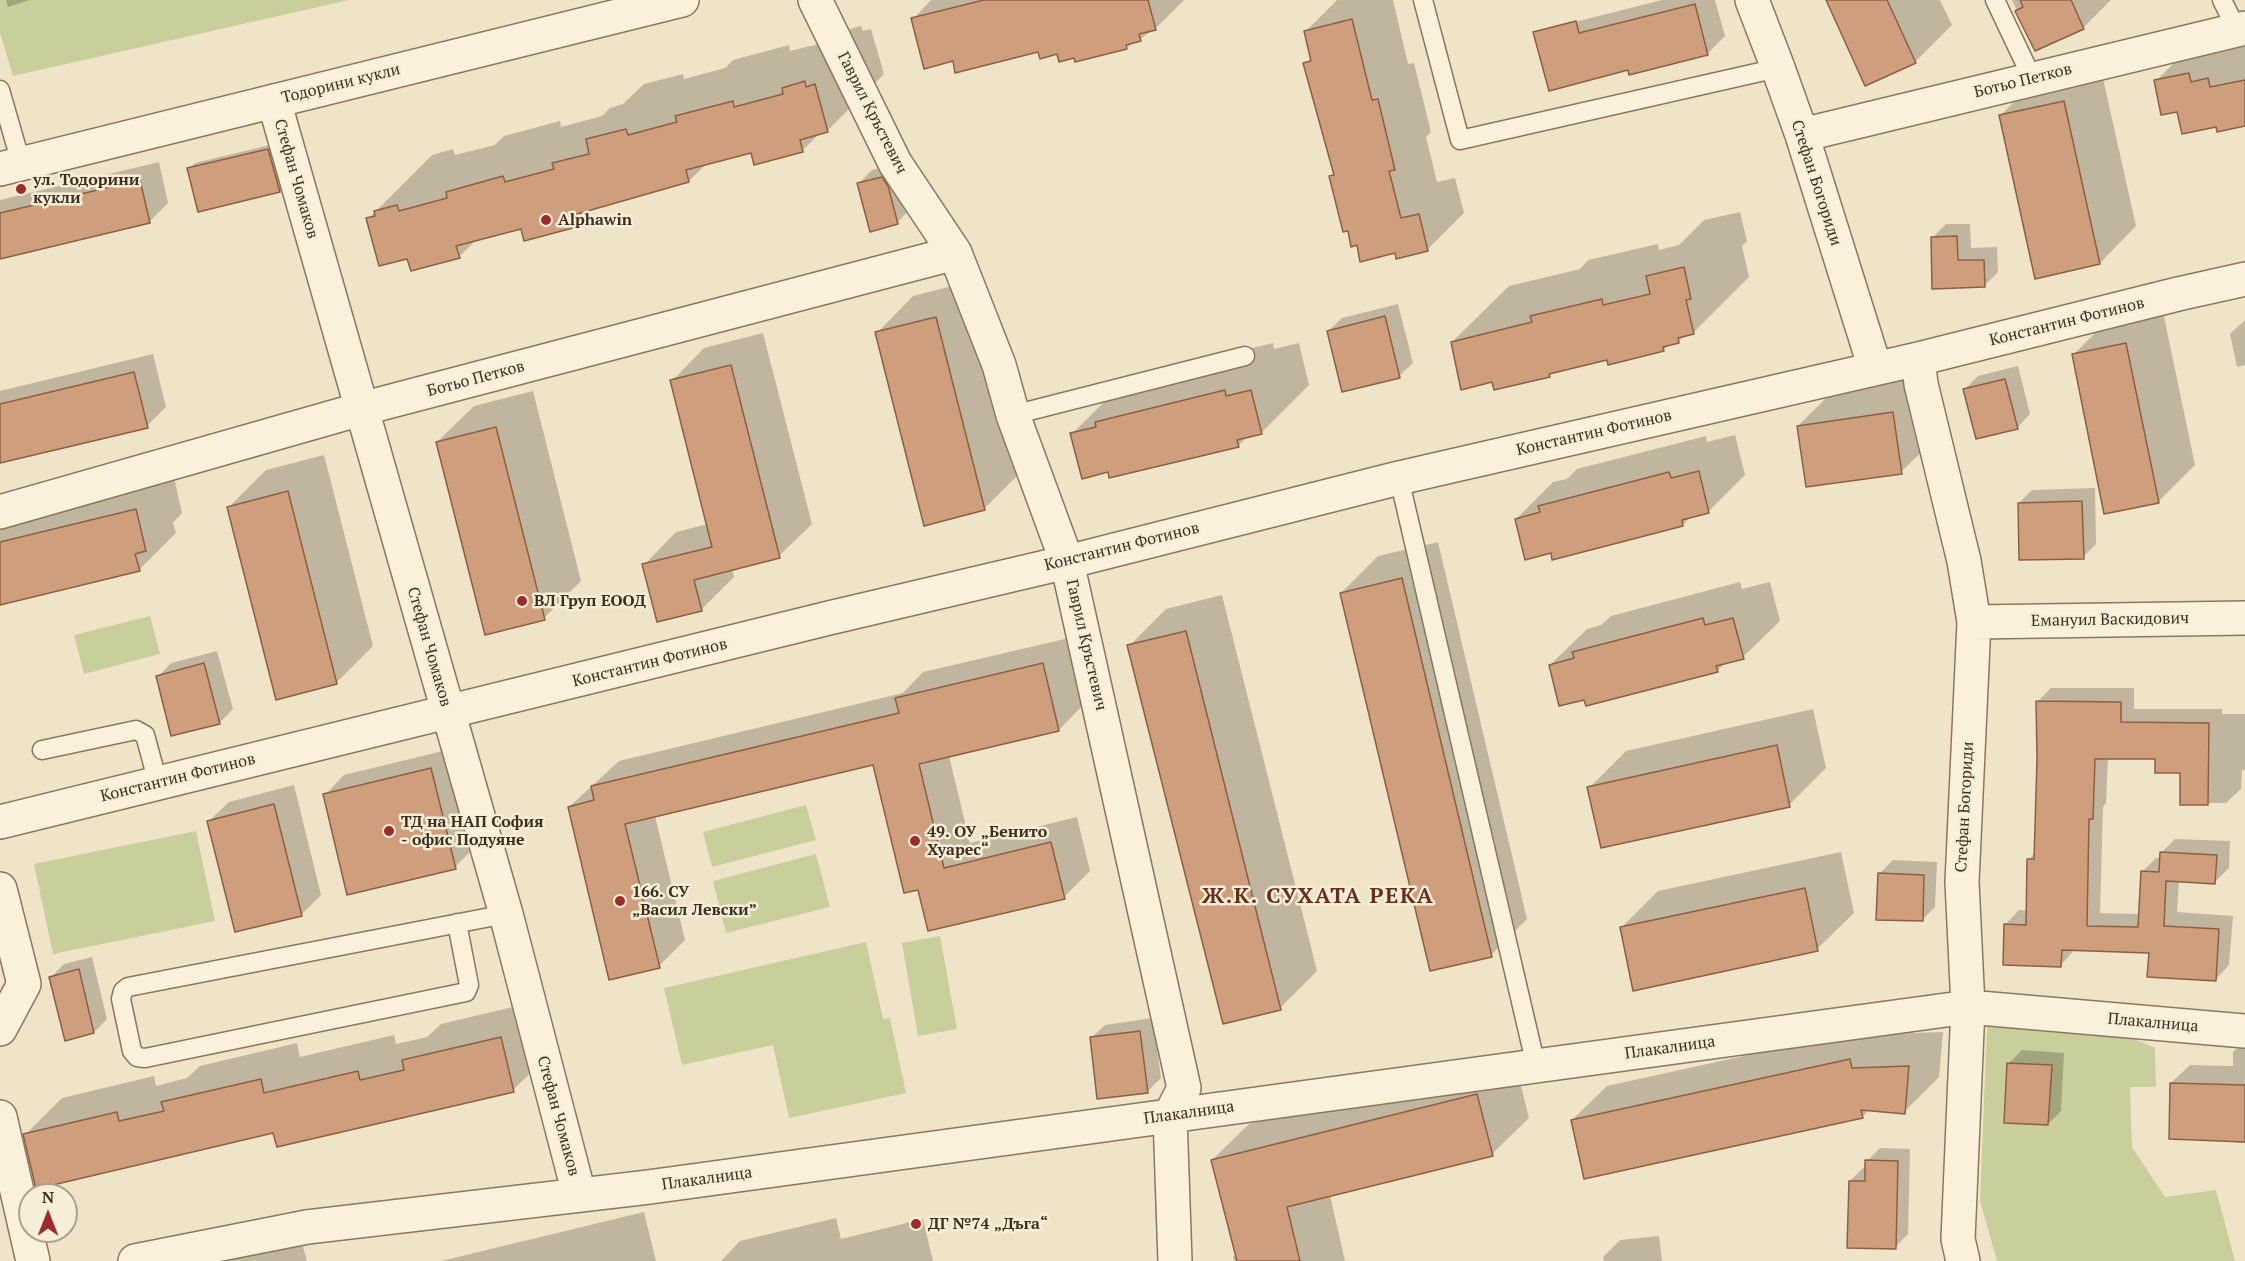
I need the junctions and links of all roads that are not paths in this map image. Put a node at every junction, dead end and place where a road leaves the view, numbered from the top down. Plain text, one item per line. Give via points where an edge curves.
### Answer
1 (682, 0) edge
2 (816, 0) edge
3 (1423, 0) edge
4 (1752, 0) edge
5 (1995, 0) edge
6 (2222, 0) edge
7 (2241, 29) edge
8 (1778, 68) junction
9 (2032, 78) junction
10 (0, 90) edge
11 (274, 101) junction
12 (1802, 135) junction
13 (11, 166) edge
14 (955, 253) junction
15 (2245, 279) edge
16 (1245, 356) dead end
17 (1918, 359) junction
18 (1875, 368) junction
19 (361, 409) junction
20 (1013, 415) junction
21 (1399, 478) junction
22 (0, 512) edge
23 (1067, 562) junction
24 (2245, 618) edge
25 (1974, 622) junction
26 (448, 712) junction
27 (42, 750) dead end
28 (158, 783) junction
29 (0, 822) edge
30 (0, 889) edge
31 (506, 914) junction
32 (457, 924) junction
33 (1968, 1007) junction
34 (0, 1029) edge
35 (2245, 1031) edge
36 (1536, 1066) junction
37 (1170, 1116) junction
38 (0, 1118) edge
39 (579, 1194) junction
40 (33, 1261) edge
41 (135, 1261) edge
42 (1174, 1261) edge
43 (1963, 1261) edge

1 - 11 street, Тодорини кукли
2 - 14 street, Гаврил Кръстевич via 895,163
3 - 8 lane via 1460,140
4 - 8 street, Стефан Богориди
5 - 9 lane
6 - 7 lane
7 - 9 street, Ботьо Петков
8 - 12 street, Стефан Богориди
9 - 12 street, Ботьо Петков
10 - 13 lane
11 - 13 street, Тодорини кукли
11 - 19 street, Стефан Чомаков
12 - 18 street, Стефан Богориди
14 - 19 street, Ботьо Петков
14 - 20 street, Гаврил Кръстевич via 999,365
15 - 17 street, Константин Фотинов
16 - 20 lane
17 - 18 street, Константин Фотинов
17 - 25 street, Стефан Богориди via 1965,561
18 - 21 street, Константин Фотинов
19 - 22 street, Ботьо Петков
19 - 26 street, Стефан Чомаков
20 - 23 street, Гаврил Кръстевич
21 - 23 street, Константин Фотинов
21 - 36 lane
23 - 26 street, Константин Фотинов
23 - 37 street, Гаврил Кръстевич via 1184,1088
24 - 25 street, Емануил Васкидович
25 - 33 street, Стефан Богориди via 1962,882
26 - 28 street, Константин Фотинов
26 - 31 street, Стефан Чомаков
27 - 28 lane via 136,730 145,735
28 - 29 street, Константин Фотинов
30 - 34 street via 24,984
31 - 32 lane
31 - 39 street, Стефан Чомаков
32 - 32 lane via 128,987 122,999 132,1051 145,1058 466,992 469,985
33 - 35 street, Плакалница
33 - 36 street, Плакалница
33 - 43 street, Стефан Богориди via 1958,1239
36 - 37 street, Плакалница
37 - 39 street, Плакалница
37 - 42 street, Гаврил Кръстевич
38 - 40 street
39 - 41 street, Плакалница via 307,1227

